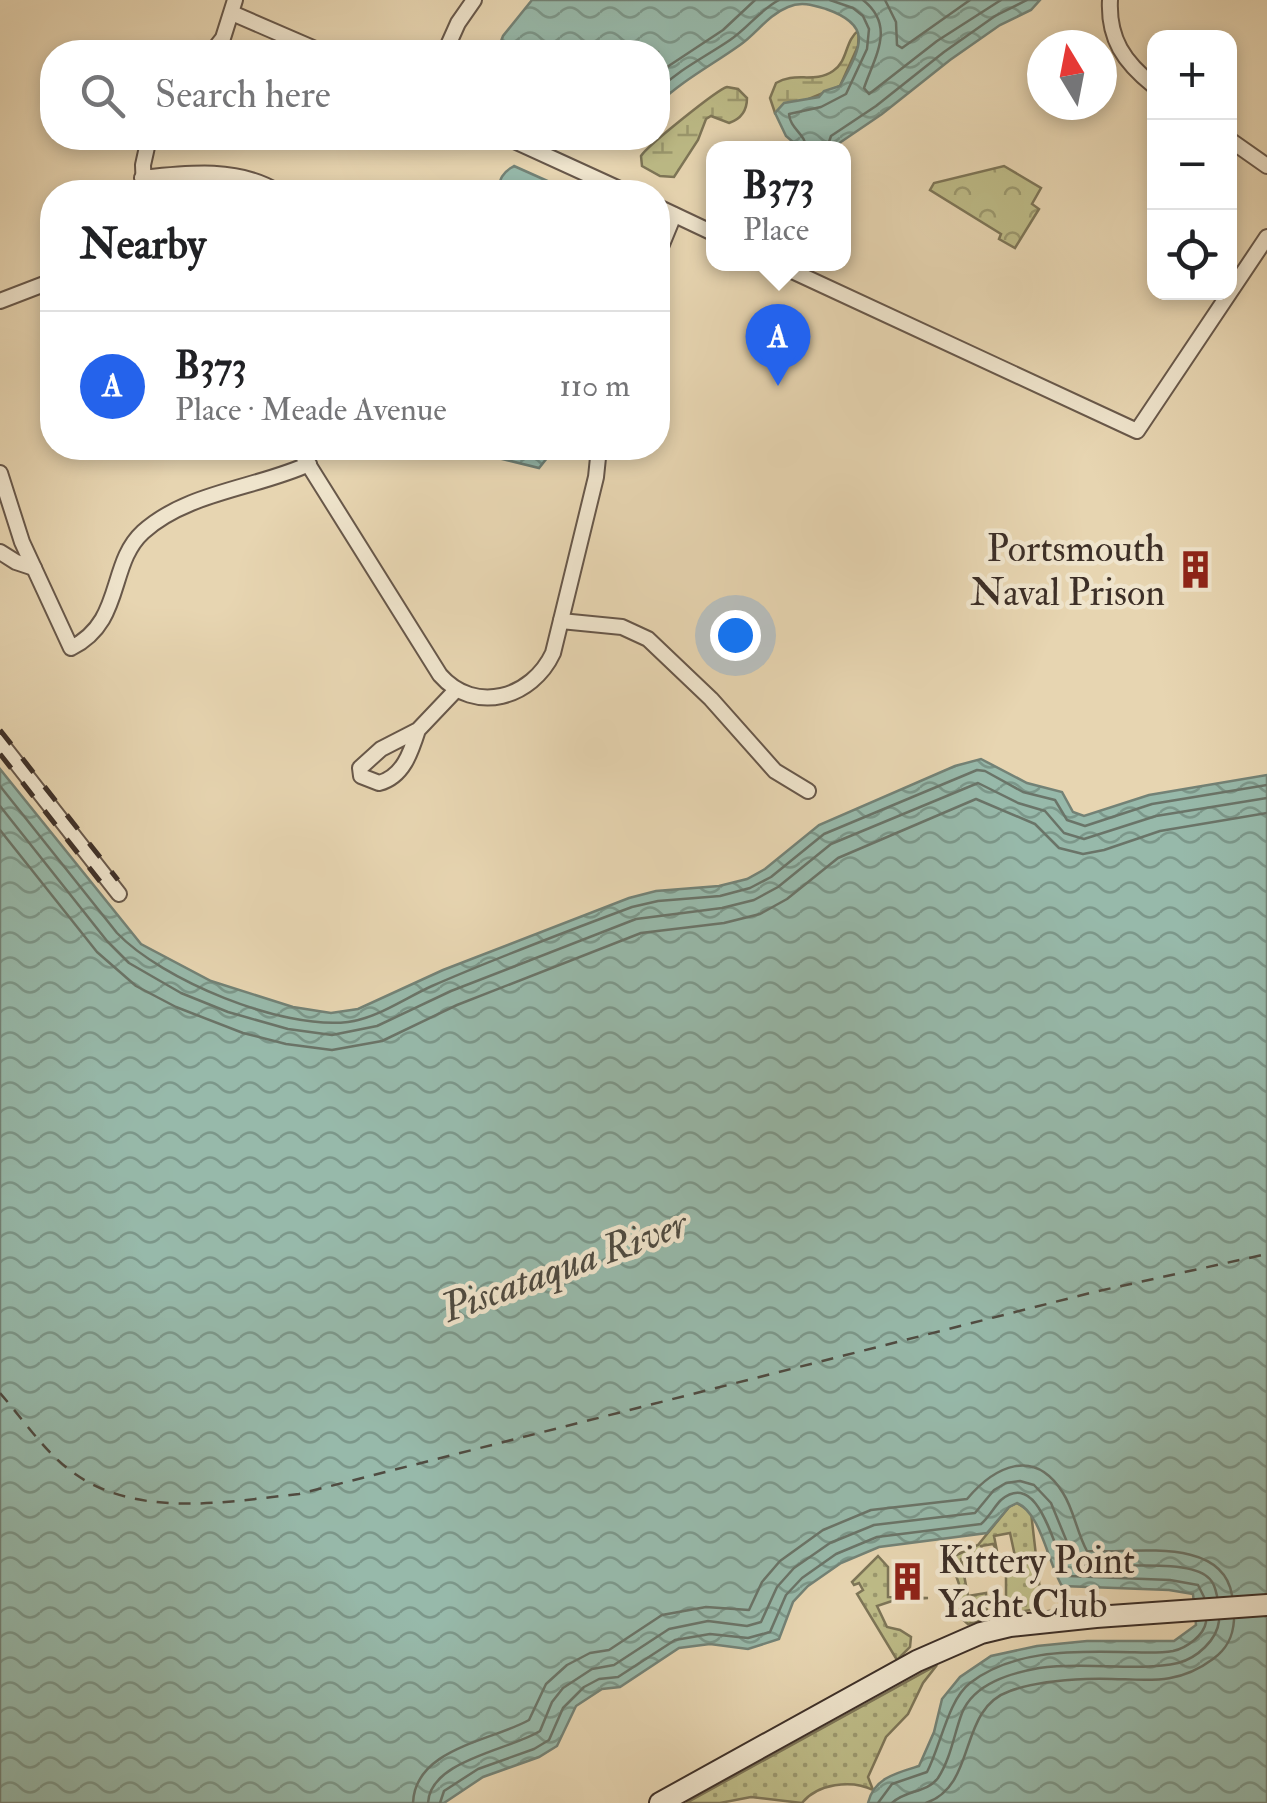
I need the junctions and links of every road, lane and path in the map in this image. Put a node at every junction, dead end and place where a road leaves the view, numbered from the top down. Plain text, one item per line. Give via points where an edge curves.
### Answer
1 (474, 0) edge
2 (1110, 0) edge
3 (234, 6) edge
4 (221, 40) edge
5 (299, 40) edge
6 (450, 40) edge
7 (1147, 80) edge
8 (1237, 145) edge
9 (147, 150) edge
10 (534, 150) edge
11 (1267, 166) edge
12 (144, 180) edge
13 (185, 180) edge
14 (253, 180) edge
15 (600, 180) edge
16 (670, 213) edge
17 (674, 215) junction
18 (670, 225) edge
19 (706, 231) edge
20 (1267, 237) edge
21 (792, 271) edge
22 (40, 285) edge
23 (0, 300) edge
24 (307, 460) edge
25 (598, 460) edge
26 (310, 464) junction
27 (0, 473) edge
28 (0, 552) edge
29 (34, 568) junction
30 (560, 621) junction
31 (456, 690) junction
32 (418, 730) dead end
33 (0, 742) edge
34 (808, 791) dead end
35 (119, 894) dead end
36 (1267, 1605) edge
37 (660, 1803) edge

1 - 6 street
2 - 7 street via 1119,49
3 - 4 street
3 - 5 street
8 - 11 street
9 - 12 street
10 - 15 street
13 - 14 street
16 - 17 street
17 - 18 street
17 - 19 street
20 - 21 street via 1137,431
22 - 23 street
24 - 26 street
25 - 30 street
26 - 29 street via 156,522 131,548 97,630 71,648
26 - 31 street via 435,668
27 - 29 street
28 - 29 street
30 - 31 street via 548,665 529,684 493,698
30 - 34 street via 622,627 648,639 774,771
31 - 32 street
33 - 35 street
36 - 37 main road via 1096,1617 981,1634 917,1661

